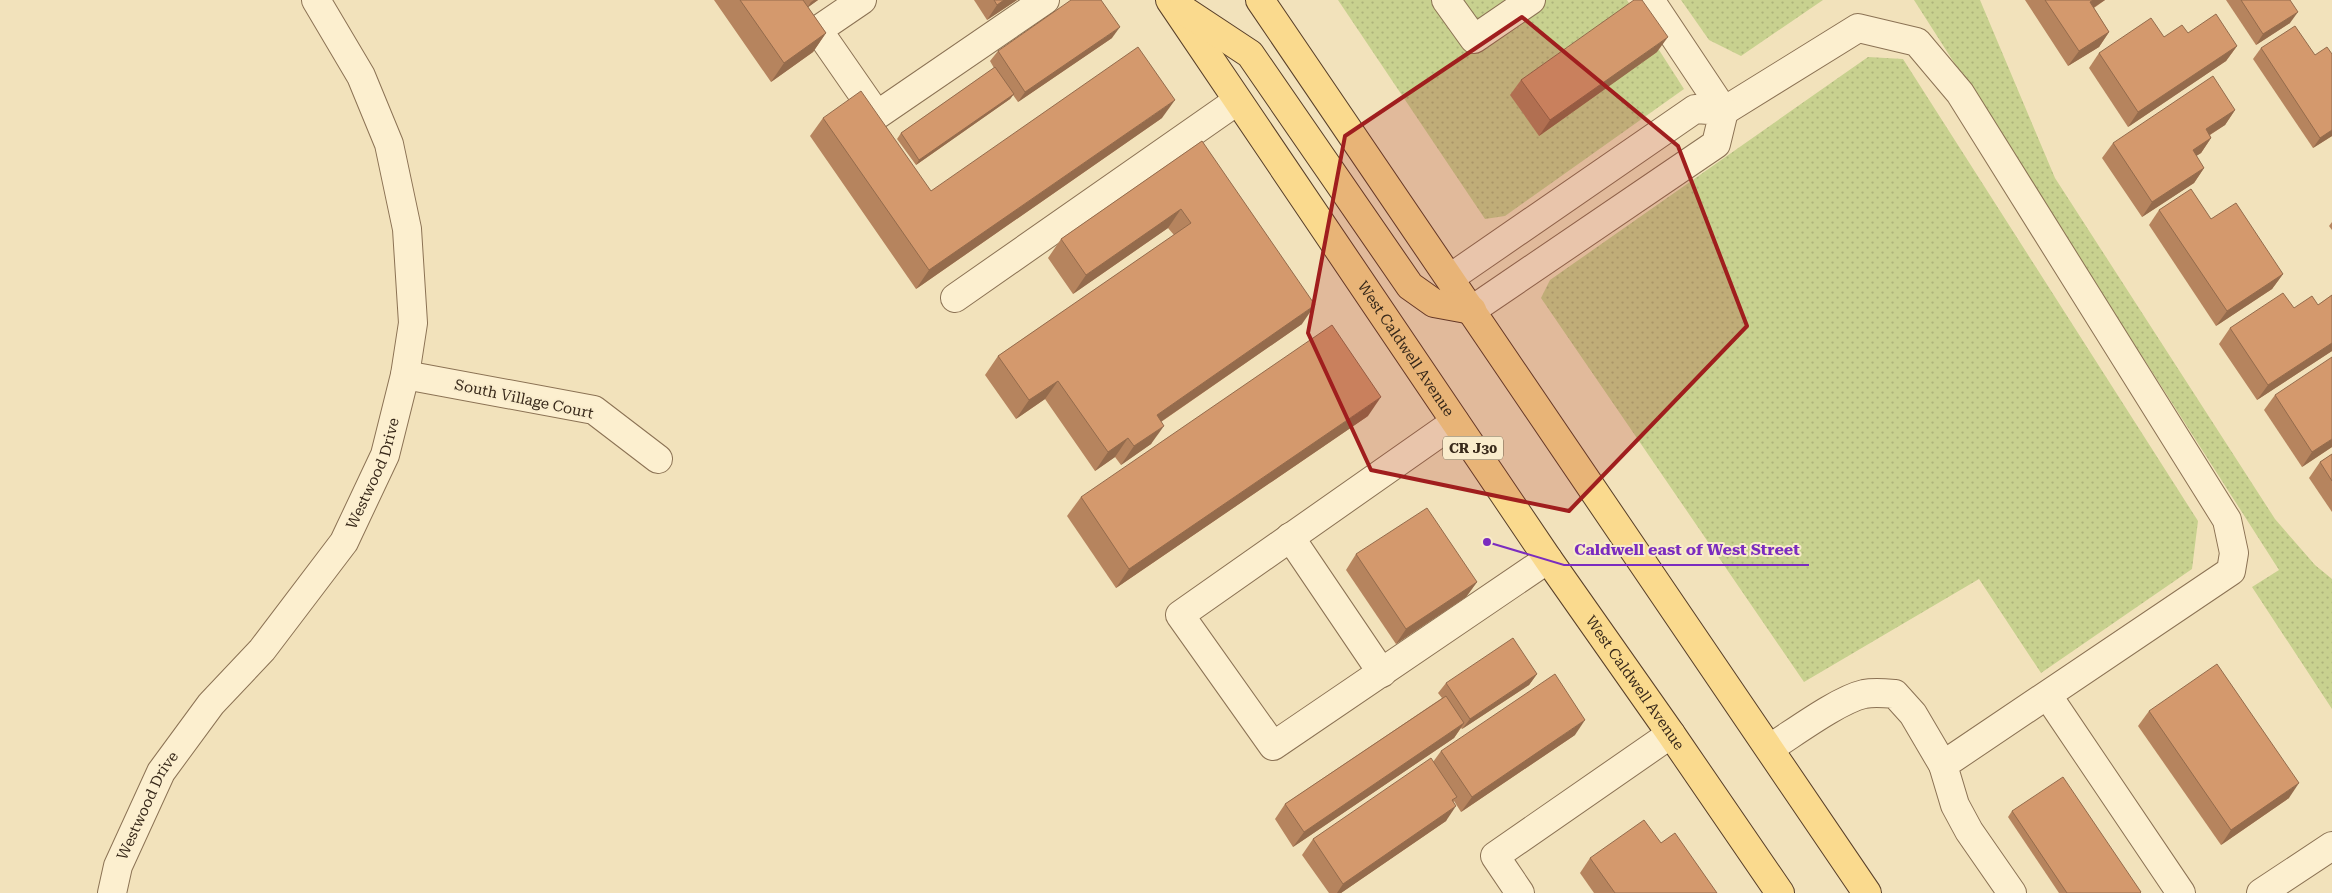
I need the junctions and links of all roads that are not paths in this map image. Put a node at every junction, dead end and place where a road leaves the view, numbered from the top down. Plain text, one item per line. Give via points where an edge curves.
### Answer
1 (316, 0) edge
2 (862, 0) edge
3 (1045, 0) edge
4 (1260, 0) edge
5 (1446, 0) edge
6 (1531, 0) edge
7 (1650, 0) edge
8 (1171, 1) edge
9 (1237, 101) junction
10 (1724, 111) junction
11 (1450, 278) junction
12 (955, 298) dead end
13 (1472, 310) junction
14 (405, 375) junction
15 (1455, 422) junction
16 (658, 459) dead end
17 (1290, 538) junction
18 (1548, 558) junction
19 (1382, 672) junction
20 (2048, 696) junction
21 (1672, 734) junction
22 (1770, 748) junction
23 (1944, 765) junction
24 (2332, 846) edge
25 (112, 893) edge
26 (1520, 893) edge
27 (1780, 893) edge
28 (1867, 893) edge
29 (2012, 893) edge
30 (2181, 893) edge
31 (2262, 893) edge

1 - 14 street, Westwood Drive via 361,76 389,144 407,229 413,323
2 - 3 street via 818,30 877,115
4 - 11 main road
5 - 6 street via 1474,39
7 - 10 street
8 - 9 main road, West Caldwell Avenue / CR J30
8 - 13 main road via 1250,54 1410,286 1434,303
9 - 12 street
9 - 15 main road, West Caldwell Avenue / CR J30
10 - 11 street via 1695,109
10 - 13 street via 1716,144
10 - 20 street via 1858,28 1917,42 1960,93 2227,520 2234,553 2231,571
11 - 13 main road
13 - 22 main road
14 - 16 street, South Village Court via 594,410
14 - 25 street, Westwood Drive via 385,455 344,542 262,650 211,704 161,772 118,866
15 - 17 street
15 - 18 main road, West Caldwell Avenue / CR J30
17 - 19 street
17 - 19 street via 1180,615 1273,746
18 - 19 street
18 - 21 main road, West Caldwell Avenue / CR J30
20 - 23 street
20 - 30 street
21 - 26 street via 1495,856
21 - 27 main road, West Caldwell Avenue / CR J30
22 - 23 street via 1847,700 1880,692 1895,694 1913,714
22 - 28 main road
23 - 29 street via 1955,805 1964,822
24 - 31 street

